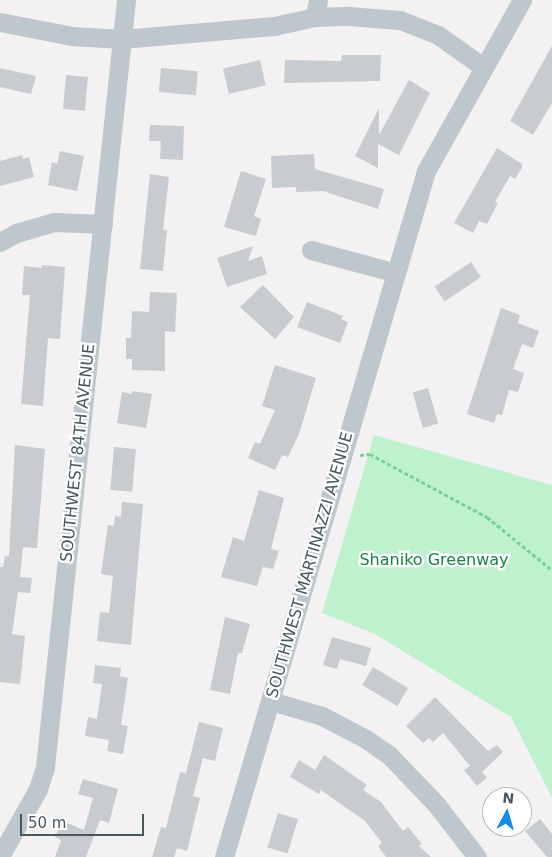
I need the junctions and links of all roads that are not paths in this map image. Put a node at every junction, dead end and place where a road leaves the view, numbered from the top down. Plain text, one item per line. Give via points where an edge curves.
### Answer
1 (126, 0) edge
2 (522, 0) edge
3 (316, 9) edge
4 (0, 22) edge
5 (122, 39) junction
6 (483, 67) junction
7 (103, 224) junction
8 (0, 242) edge
9 (310, 250) dead end
10 (396, 273) junction
11 (270, 701) junction
12 (0, 856) edge
13 (224, 857) edge
14 (477, 857) edge

1 - 5 street, SOUTHWEST 84TH AVENUE
2 - 6 street, SOUTHWEST MARTINAZZI AVENUE
3 - 5 street via 274,26
3 - 6 street via 348,16 400,20 438,35
4 - 5 street via 72,36
5 - 7 street, SOUTHWEST 84TH AVENUE
6 - 10 street, SOUTHWEST MARTINAZZI AVENUE via 426,171
7 - 8 street via 54,222 16,233
7 - 12 street, SOUTHWEST 84TH AVENUE via 45,767 38,789
9 - 10 street
10 - 11 street, SOUTHWEST MARTINAZZI AVENUE
11 - 13 street, SOUTHWEST MARTINAZZI AVENUE
11 - 14 street via 322,716 390,756 436,804

